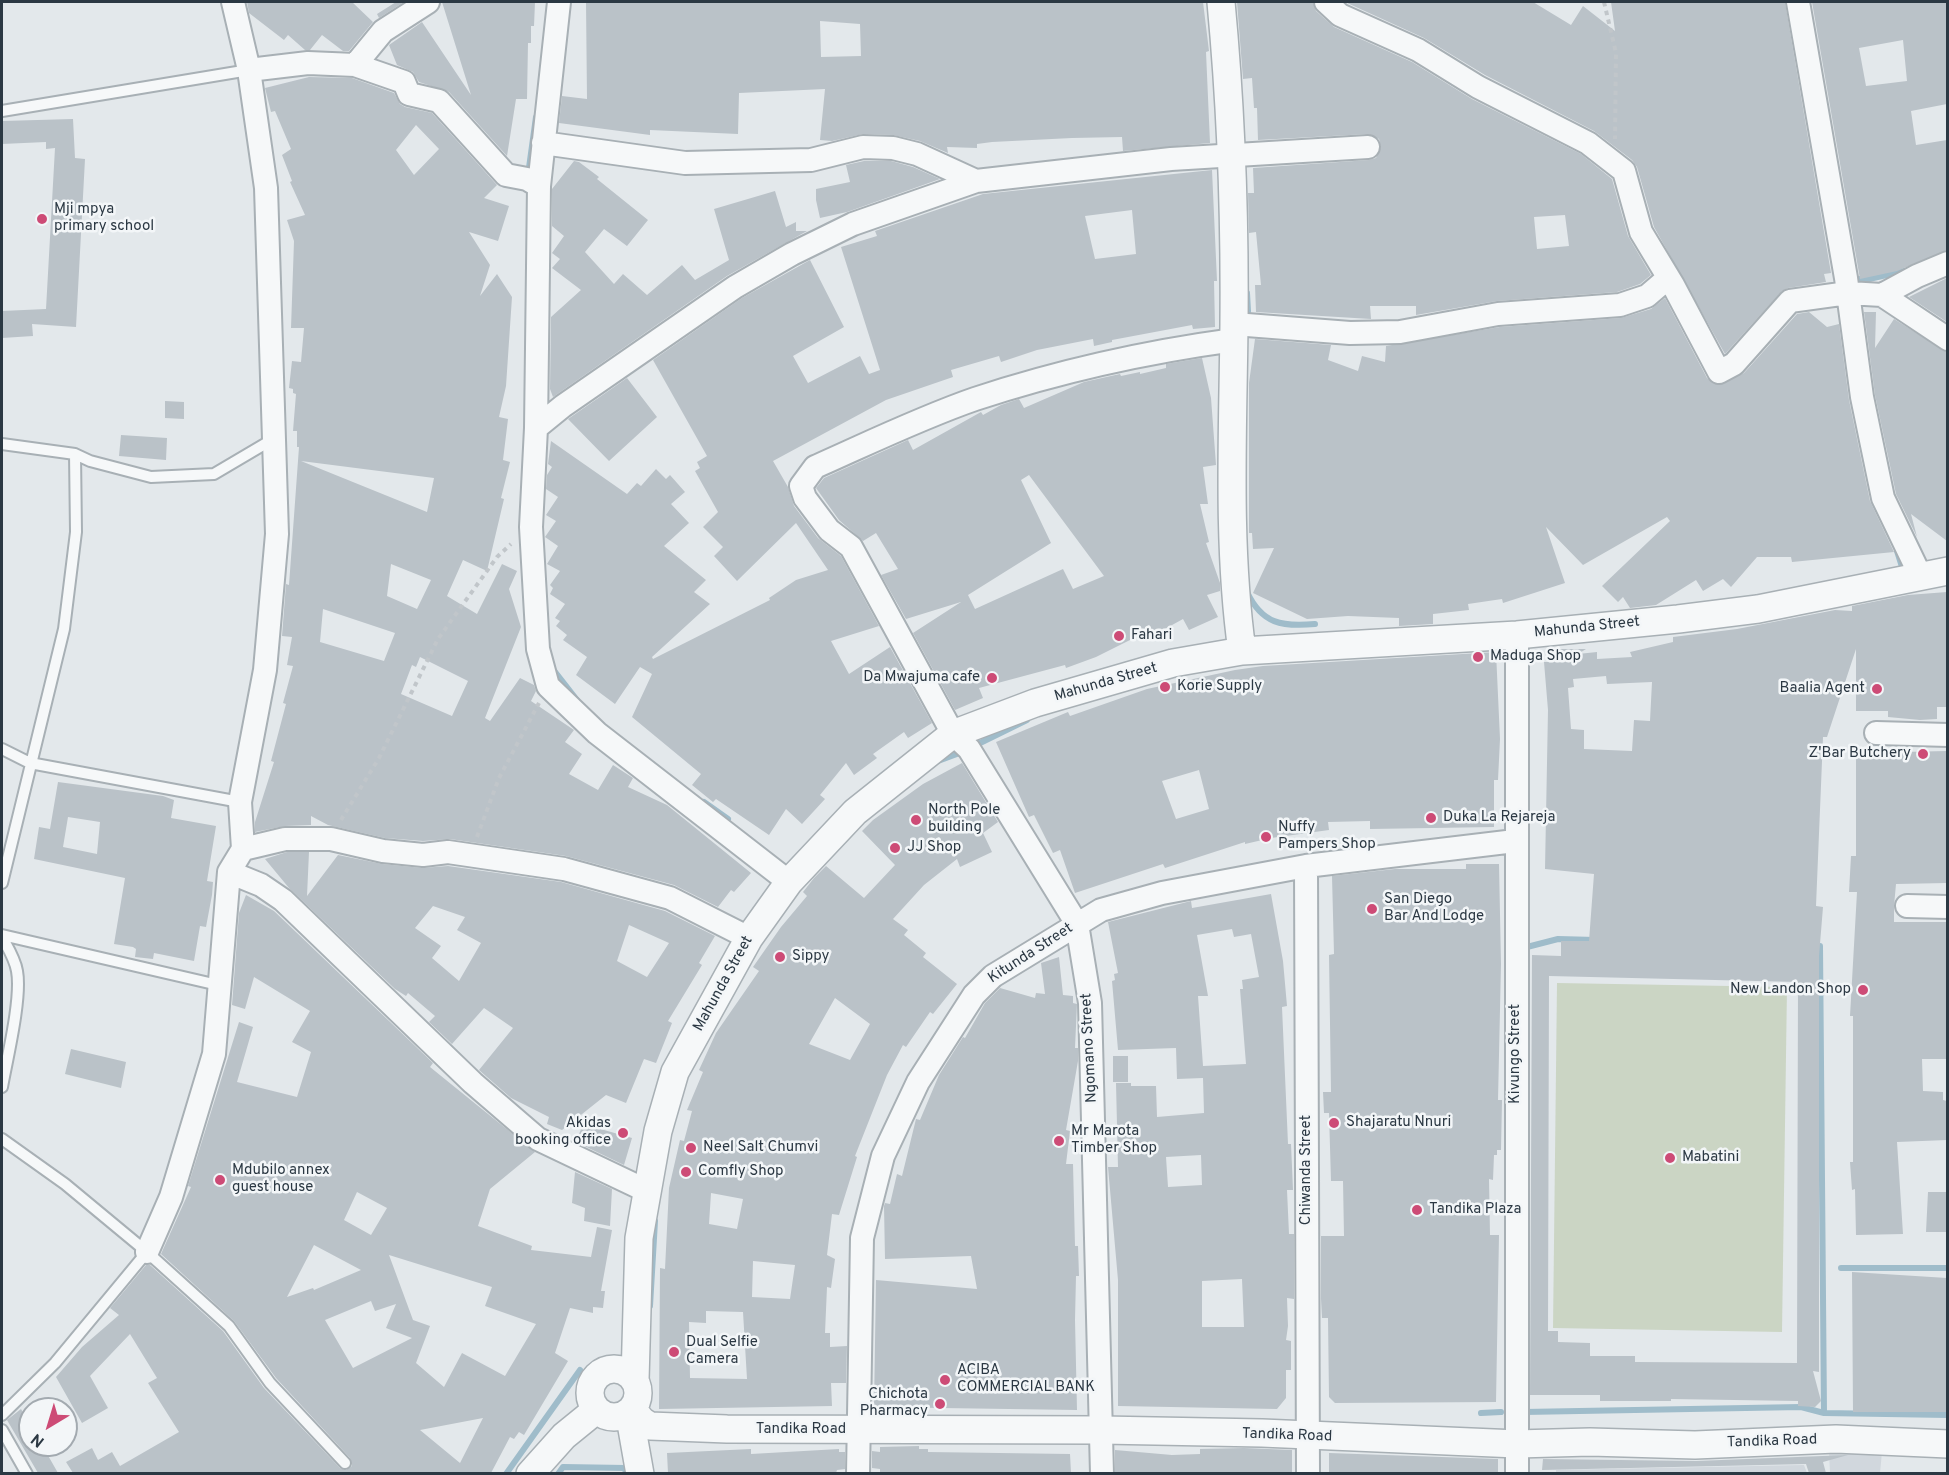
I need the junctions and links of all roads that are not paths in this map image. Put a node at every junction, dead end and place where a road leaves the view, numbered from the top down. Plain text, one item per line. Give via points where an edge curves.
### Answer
1 (233, 2) edge
2 (428, 2) edge
3 (559, 2) edge
4 (1221, 2) edge
5 (1326, 2) edge
6 (1797, 2) edge
7 (355, 65) junction
8 (249, 70) junction
9 (2, 111) edge
10 (543, 143) junction
11 (1368, 147) dead end
12 (1230, 154) junction
13 (976, 181) junction
14 (540, 186) junction
15 (1947, 263) edge
16 (1668, 278) junction
17 (1848, 293) junction
18 (1882, 295) junction
19 (1234, 332) junction
20 (1947, 339) edge
21 (536, 429) junction
22 (276, 438) junction
23 (2, 444) edge
24 (75, 454) junction
25 (1947, 571) edge
26 (1920, 575) junction
27 (1517, 635) junction
28 (1242, 651) junction
29 (1876, 733) dead end
30 (952, 734) junction
31 (1947, 735) edge
32 (2, 749) edge
33 (30, 763) junction
34 (240, 802) junction
35 (1515, 841) junction
36 (243, 849) junction
37 (1306, 866) junction
38 (229, 872) junction
39 (789, 882) junction
40 (2, 883) edge
41 (1907, 906) dead end
42 (1947, 907) edge
43 (1077, 924) junction
44 (2, 936) edge
45 (749, 938) junction
46 (218, 985) junction
47 (2, 1088) edge
48 (2, 1139) edge
49 (645, 1190) junction
50 (147, 1252) junction
51 (634, 1314) junction
52 (598, 1373) junction
53 (635, 1380) junction
54 (596, 1410) junction
55 (631, 1410) junction
56 (2, 1415) edge
57 (2, 1430) edge
58 (857, 1430) junction
59 (1102, 1430) junction
60 (1308, 1437) junction
61 (1517, 1444) junction
62 (1947, 1444) edge
63 (345, 1463) dead end
64 (27, 1473) edge
65 (530, 1473) edge
66 (640, 1473) edge
67 (858, 1473) edge
68 (1102, 1473) edge
69 (1308, 1473) edge
70 (1517, 1473) edge

1 - 8 street
2 - 7 street via 383,31
3 - 10 street
4 - 12 street
5 - 16 street via 1340,15 1418,50 1478,87 1588,143 1624,171 1641,232
6 - 17 street
7 - 8 street via 308,63
7 - 14 street via 404,82 409,94 439,100 506,175
8 - 9 lane
8 - 22 street via 266,188
10 - 13 street via 685,163 811,160 863,147 893,148 917,154
10 - 14 street
11 - 12 street
12 - 13 street
12 - 19 street
13 - 21 street via 853,224 792,254 717,300 563,406
14 - 21 street
15 - 18 street
16 - 17 street via 1719,372 1734,364 1790,301
16 - 19 street via 1647,296 1620,305 1498,314 1400,332
17 - 18 street
17 - 26 street via 1862,397 1883,498
18 - 20 street
19 - 28 street via 1235,598
19 - 30 street, Ngomano Street via 1089,365 974,400 814,467 806,478 801,486 805,498 834,535 851,547
21 - 39 street via 531,527 538,649 548,686 597,734
22 - 24 lane via 214,474 151,477
22 - 34 street via 277,534 265,670
23 - 24 lane
24 - 33 lane via 76,532 64,629
25 - 26 street, Mahunda Street
26 - 27 street, Mahunda Street via 1758,609
27 - 28 street, Mahunda Street
27 - 35 street, Kivungo Street
28 - 30 street, Mahunda Street via 1173,663 1056,697
29 - 31 street
30 - 39 street, Mahunda Street via 855,812
30 - 43 street, Ngomano Street via 969,749
32 - 33 lane
33 - 34 lane
33 - 40 lane
34 - 36 street
35 - 37 street, Kitunda Street
35 - 61 street, Kivungo Street
36 - 38 street
36 - 45 street via 285,839 331,839 383,851 423,855 448,852 564,869 670,898
37 - 43 street, Kitunda Street via 1162,893 1101,910
37 - 60 street, Chiwanda Street
38 - 46 street
38 - 49 street via 261,885 283,900 472,1083 538,1139
39 - 45 street, Mahunda Street
41 - 42 street
43 - 58 street, Kitunda Street via 993,976 974,995 918,1082 883,1156 862,1238
43 - 59 street, Ngomano Street via 1090,1003
44 - 46 lane
44 - 47 lane via 17,973 13,1030
45 - 49 street, Mahunda Street via 675,1072
46 - 50 street via 214,1054 171,1197
48 - 50 lane via 65,1184
49 - 51 street, Mahunda Street
50 - 56 lane via 55,1362
50 - 63 lane via 229,1326 270,1383
51 - 52 street
51 - 53 street, Mahunda Street
52 - 53 street via 618,1369
52 - 54 street via 589,1391
53 - 55 street via 637,1400
54 - 55 street via 614,1418
54 - 65 street via 564,1436
55 - 58 street, Tandika Road via 650,1426
55 - 66 street
57 - 64 lane
58 - 59 street, Tandika Road
58 - 67 street, Kitunda Street
59 - 60 street, Tandika Road
59 - 68 street, Ngomano Street
60 - 61 street, Tandika Road
60 - 69 street, Chiwanda Street
61 - 62 street, Tandika Road via 1695,1445 1836,1439
61 - 70 street, Kivungo Street

